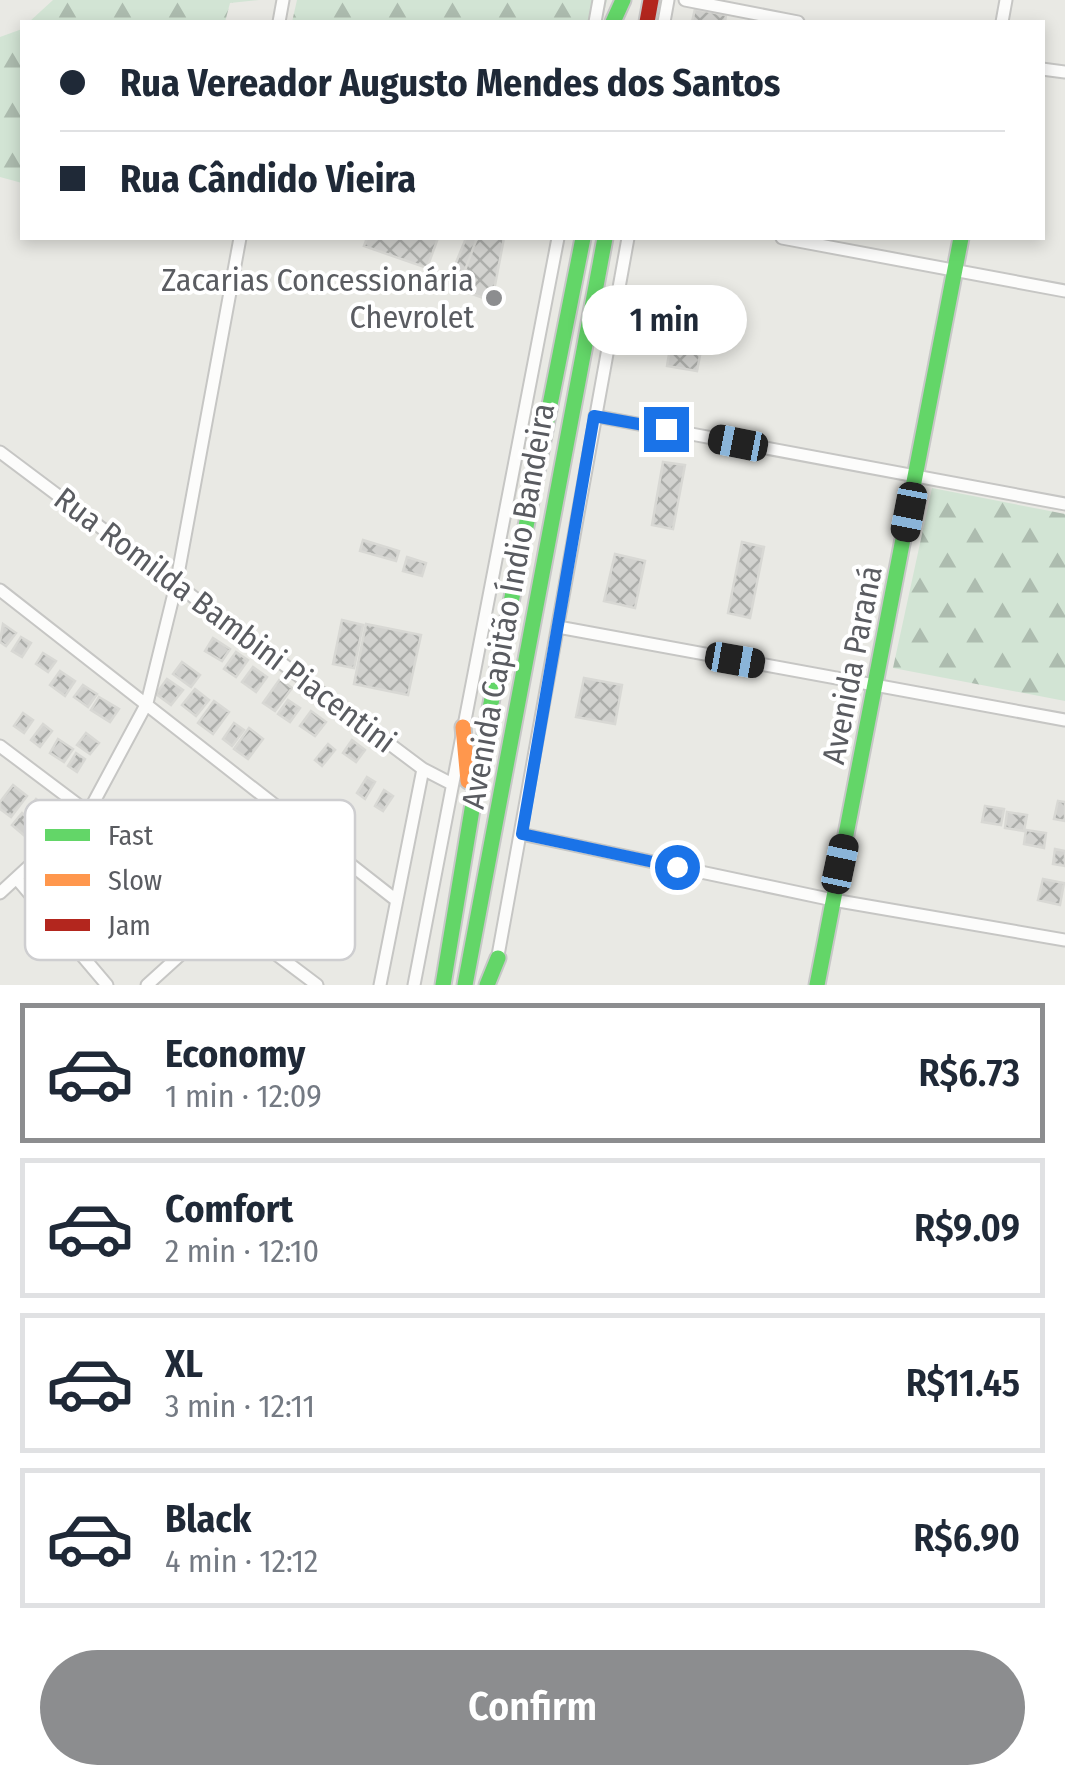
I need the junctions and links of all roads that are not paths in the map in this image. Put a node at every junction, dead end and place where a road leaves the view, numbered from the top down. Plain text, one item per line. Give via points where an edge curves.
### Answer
1 (685, 0) edge
2 (788, 20) edge
3 (240, 240) edge
4 (558, 240) edge
5 (583, 240) edge
6 (605, 240) edge
7 (628, 240) edge
8 (792, 240) edge
9 (961, 240) edge
10 (954, 273) junction
11 (1065, 291) edge
12 (594, 416) junction
13 (0, 452) edge
14 (916, 477) junction
15 (1065, 504) edge
16 (176, 585) junction
17 (0, 590) edge
18 (558, 627) junction
19 (877, 687) junction
20 (147, 704) junction
21 (1065, 720) edge
22 (463, 727) junction
23 (0, 746) edge
24 (423, 768) junction
25 (452, 784) junction
26 (74, 800) edge
27 (95, 800) edge
28 (269, 800) edge
29 (522, 834) junction
30 (467, 850) junction
31 (355, 868) edge
32 (25, 872) edge
33 (18, 879) junction
34 (25, 887) edge
35 (0, 893) edge
36 (396, 900) junction
37 (833, 900) junction
38 (1065, 940) edge
39 (498, 958) joint
40 (86, 960) edge
41 (175, 960) edge
42 (282, 960) edge
43 (458, 962) junction
44 (107, 985) edge
45 (147, 985) edge
46 (317, 985) edge
47 (380, 985) edge
48 (414, 985) edge
49 (444, 985) edge
50 (464, 985) edge
51 (491, 985) edge
52 (817, 985) edge

1 - 2 street
3 - 16 street
4 - 22 street
5 - 30 main road, Avenida Capitão Índio Bandeira
6 - 43 main road, Avenida Capitão Índio Bandeira
7 - 12 street
8 - 10 street
9 - 10 main road, Avenida Paraná
10 - 11 street
10 - 14 main road, Avenida Paraná
12 - 14 street
12 - 18 street
13 - 16 street, Rua Romilda Bambini Piacentini
14 - 15 street
14 - 19 main road, Avenida Paraná
16 - 20 street
16 - 24 street, Rua Romilda Bambini Piacentini
17 - 20 street
18 - 19 street
18 - 29 street
19 - 21 street
19 - 37 main road, Avenida Paraná
20 - 27 street
20 - 28 street
22 - 25 street
22 - 30 main road
23 - 26 street
24 - 25 street, Rua Romilda Bambini Piacentini
24 - 36 street
25 - 48 street
29 - 37 street
29 - 39 street
30 - 43 main road, Avenida Capitão Índio Bandeira
31 - 36 street
32 - 33 street
33 - 34 street
33 - 35 street
36 - 47 street
37 - 38 street
37 - 52 main road, Avenida Paraná
39 - 51 main road
40 - 44 street
41 - 45 street
42 - 46 street
43 - 49 main road
43 - 50 main road, Avenida Capitão Índio Bandeira

